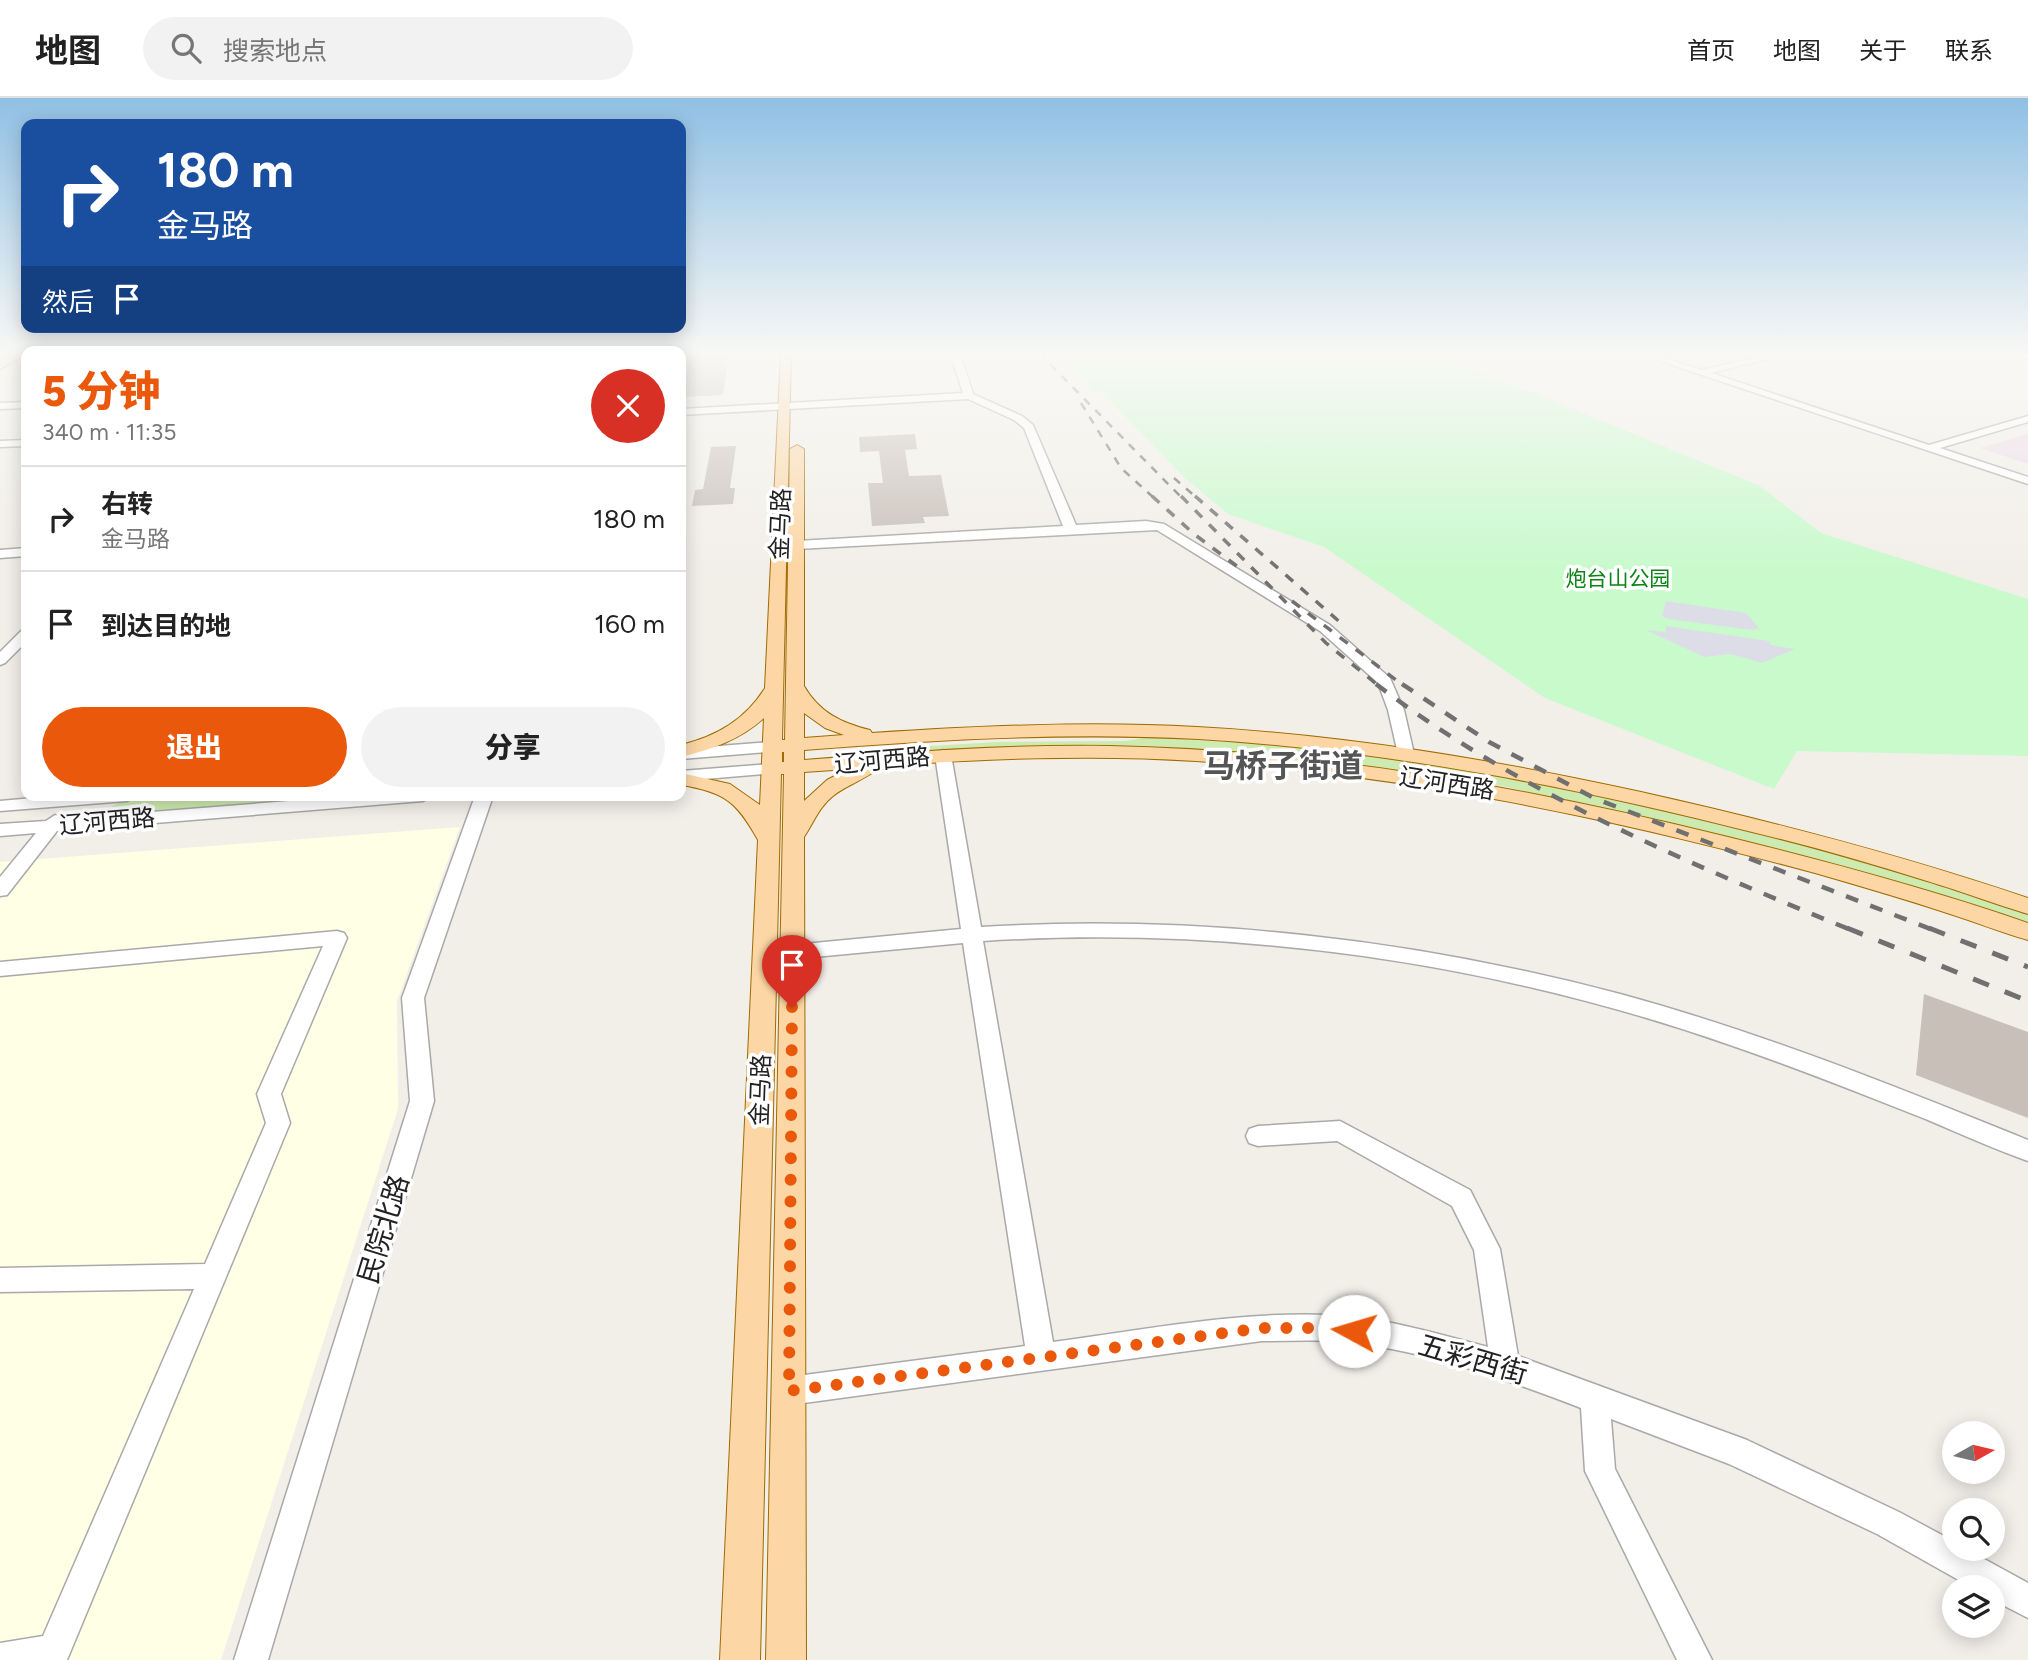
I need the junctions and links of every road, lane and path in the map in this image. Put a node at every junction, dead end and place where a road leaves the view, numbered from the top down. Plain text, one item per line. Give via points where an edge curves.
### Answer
1 (788, 426) edge
2 (789, 426) edge
3 (1028, 426) edge
4 (1870, 426) edge
5 (2005, 426) edge
6 (21, 444) edge
7 (0, 446) edge
8 (1934, 447) junction
9 (2028, 475) edge
10 (2028, 481) edge
11 (1071, 529) junction
12 (797, 545) junction
13 (21, 552) edge
14 (0, 554) edge
15 (21, 639) edge
16 (0, 660) edge
17 (785, 686) junction
18 (901, 737) junction
19 (841, 741) junction
20 (686, 751) edge
21 (686, 753) edge
22 (1406, 754) junction
23 (943, 755) junction
24 (783, 757) junction
25 (905, 758) junction
26 (842, 763) junction
27 (686, 777) edge
28 (686, 779) edge
29 (60, 801) edge
30 (70, 801) edge
31 (111, 801) edge
32 (360, 801) edge
33 (482, 801) edge
34 (26, 804) junction
35 (0, 806) edge
36 (96, 822) junction
37 (51, 826) junction
38 (3, 830) edge
39 (781, 841) junction
40 (0, 890) edge
41 (2028, 906) edge
42 (2028, 932) edge
43 (972, 935) junction
44 (793, 952) junction
45 (0, 969) edge
46 (1258, 1136) dead end
47 (2028, 1151) edge
48 (214, 1276) junction
49 (0, 1280) edge
50 (1041, 1357) junction
51 (1504, 1365) junction
52 (789, 1391) junction
53 (1595, 1397) junction
54 (2028, 1601) edge
55 (52, 1656) edge
56 (0, 1660) edge
57 (251, 1660) edge
58 (740, 1660) edge
59 (786, 1660) edge
60 (1695, 1660) edge

1 - 17 main road, 金马路
2 - 12 main road, 金马路
3 - 11 street
4 - 8 street
5 - 8 street
6 - 7 street
8 - 9 street
8 - 10 street
11 - 12 street
11 - 22 street via 1160,527 1325,628 1385,681
12 - 17 main road, 金马路
13 - 14 street
15 - 16 street
17 - 18 main road via 831,724 874,736
17 - 20 main road via 737,731
17 - 24 main road, 金马路
18 - 19 main road, 辽河西路
18 - 22 main road, 辽河西路 via 1195,733
19 - 24 main road, 辽河西路
19 - 26 main road
21 - 24 street, 辽河西路
22 - 41 main road, 辽河西路 via 1516,772 1706,813 1899,865
23 - 25 main road, 辽河西路
23 - 42 main road, 辽河西路 via 1195,755 1480,788 1759,852 1895,888
23 - 43 street
24 - 26 main road, 辽河西路
24 - 27 street, 辽河西路
24 - 39 main road, 金马路
25 - 26 main road, 辽河西路
25 - 39 main road via 863,769 832,785
28 - 39 main road via 734,793
29 - 34 street, 辽河西路
30 - 37 street
31 - 36 street
32 - 36 street, 辽河西路
33 - 57 street, 民院北路 via 413,998 422,1101
34 - 35 street, 辽河西路
34 - 38 street
36 - 37 street, 辽河西路
37 - 38 street, 辽河西路
37 - 40 street
39 - 44 main road, 金马路
39 - 58 main road, 金马路
43 - 44 street
43 - 47 street via 1089,930 1198,933 1323,944 1533,979 1693,1024 1840,1075
43 - 50 street
44 - 52 main road, 金马路
45 - 48 street via 337,938 270,1094 278,1124
46 - 51 street via 1340,1131 1461,1198 1487,1249
48 - 49 street
48 - 55 street
50 - 51 street, 五彩西街 via 1262,1328 1332,1328 1418,1342
50 - 52 street, 五彩西街
51 - 53 street, 五彩西街
52 - 59 main road, 金马路
53 - 54 street, 五彩西街 via 1737,1451 1888,1523
53 - 60 street via 1600,1471
55 - 56 street

